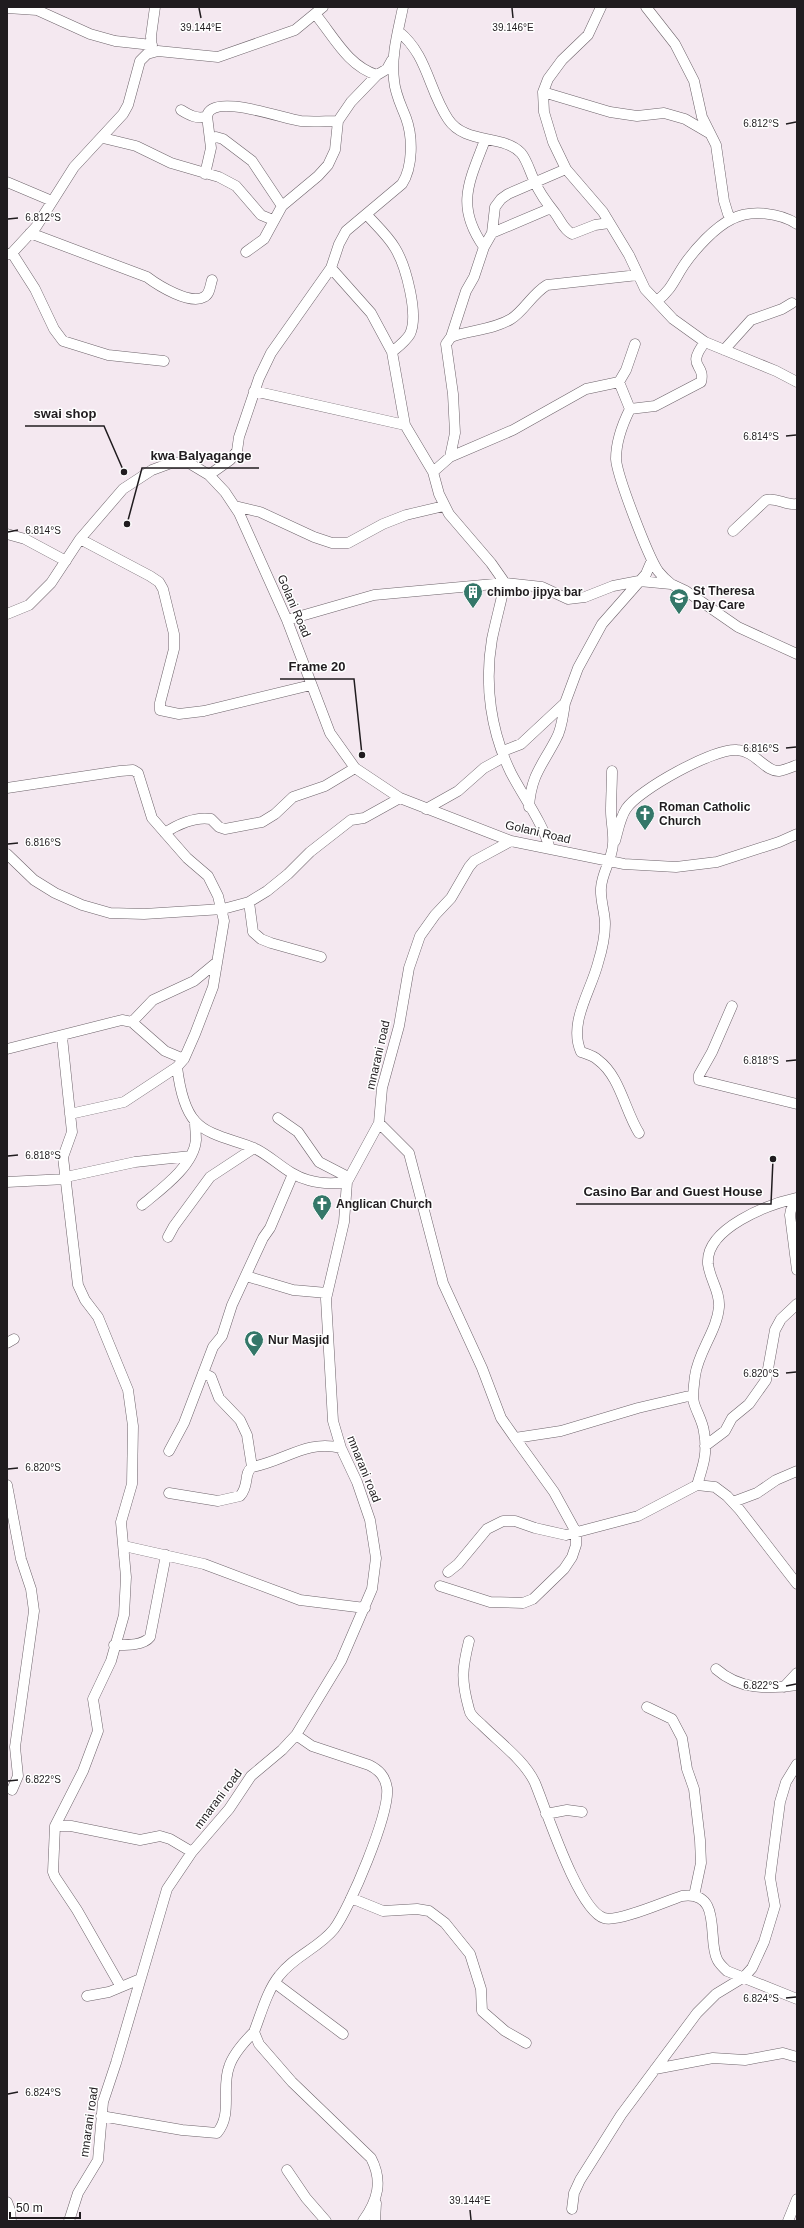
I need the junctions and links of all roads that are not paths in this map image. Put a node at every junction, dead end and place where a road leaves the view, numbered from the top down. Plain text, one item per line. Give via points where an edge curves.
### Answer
1 (155, 7) edge
2 (323, 7) edge
3 (403, 7) edge
4 (601, 7) edge
5 (646, 7) edge
6 (7, 8) edge
7 (316, 15) junction
8 (398, 31) junction
9 (152, 49) junction
10 (392, 60) junction
11 (377, 75) junction
12 (543, 92) junction
13 (181, 110) dead end
14 (207, 116) junction
15 (338, 120) junction
16 (709, 133) junction
17 (103, 138) junction
18 (211, 138) junction
19 (485, 140) junction
20 (566, 169) junction
21 (205, 174) junction
22 (7, 182) edge
23 (535, 183) junction
24 (52, 201) junction
25 (282, 206) junction
26 (551, 208) junction
27 (367, 215) junction
28 (732, 218) junction
29 (273, 220) junction
30 (609, 223) junction
31 (797, 224) edge
32 (30, 233) junction
33 (492, 233) junction
34 (484, 247) junction
35 (246, 252) dead end
36 (10, 254) edge
37 (331, 268) junction
38 (638, 275) junction
39 (212, 280) dead end
40 (657, 302) junction
41 (792, 303) dead end
42 (451, 337) junction
43 (704, 342) junction
44 (635, 344) dead end
45 (724, 350) junction
46 (392, 352) junction
47 (164, 361) dead end
48 (618, 382) junction
49 (797, 382) edge
50 (254, 391) junction
51 (630, 409) junction
52 (405, 425) junction
53 (450, 456) junction
54 (433, 472) junction
55 (208, 475) junction
56 (797, 504) edge
57 (235, 506) junction
58 (444, 506) junction
59 (734, 531) dead end
60 (7, 534) edge
61 (80, 539) junction
62 (652, 560) junction
63 (66, 561) junction
64 (639, 581) junction
65 (505, 583) junction
66 (671, 584) junction
67 (7, 614) edge
68 (288, 620) junction
69 (797, 654) edge
70 (311, 685) junction
71 (565, 703) junction
72 (504, 754) junction
73 (797, 765) edge
74 (355, 768) junction
75 (612, 771) dead end
76 (7, 788) edge
77 (400, 798) junction
78 (529, 808) junction
79 (426, 809) junction
80 (165, 833) junction
81 (797, 834) edge
82 (511, 841) junction
83 (613, 844) junction
84 (550, 849) junction
85 (7, 854) edge
86 (609, 861) junction
87 (249, 902) junction
88 (223, 909) junction
89 (321, 957) dead end
90 (216, 962) junction
91 (732, 1006) dead end
92 (132, 1022) junction
93 (62, 1036) junction
94 (7, 1049) edge
95 (184, 1059) junction
96 (177, 1067) junction
97 (797, 1104) edge
98 (70, 1114) junction
99 (278, 1118) dead end
100 (195, 1122) junction
101 (380, 1123) junction
102 (639, 1133) dead end
103 (254, 1148) junction
104 (191, 1156) junction
105 (293, 1174) junction
106 (66, 1178) junction
107 (347, 1179) junction
108 (7, 1182) edge
109 (797, 1199) edge
110 (142, 1205) dead end
111 (168, 1237) dead end
112 (797, 1270) edge
113 (246, 1276) junction
114 (327, 1293) junction
115 (797, 1304) edge
116 (203, 1373) junction
117 (693, 1395) junction
118 (515, 1438) junction
119 (706, 1446) junction
120 (341, 1448) junction
121 (169, 1451) dead end
122 (252, 1467) junction
123 (797, 1471) edge
124 (7, 1485) edge
125 (697, 1485) junction
126 (169, 1493) dead end
127 (733, 1502) junction
128 (576, 1532) junction
129 (124, 1546) junction
130 (166, 1555) junction
131 (448, 1572) dead end
132 (797, 1584) edge
133 (440, 1586) dead end
134 (365, 1608) junction
135 (469, 1641) dead end
136 (114, 1645) junction
137 (716, 1669) dead end
138 (797, 1673) edge
139 (797, 1685) edge
140 (784, 1687) junction
141 (647, 1707) dead end
142 (296, 1735) junction
143 (797, 1764) edge
144 (12, 1790) dead end
145 (582, 1812) dead end
146 (546, 1814) junction
147 (55, 1826) junction
148 (192, 1852) junction
149 (694, 1896) junction
150 (351, 1898) junction
151 (744, 1978) junction
152 (140, 1979) junction
153 (275, 1983) junction
154 (121, 1987) junction
155 (87, 1996) dead end
156 (796, 1997) edge
157 (254, 2032) junction
158 (343, 2034) dead end
159 (526, 2043) dead end
160 (797, 2056) edge
161 (655, 2069) junction
162 (101, 2116) junction
163 (287, 2170) dead end
164 (797, 2199) edge
165 (7, 2202) edge
166 (376, 2202) junction
167 (572, 2209) dead end
168 (11, 2221) edge
169 (69, 2221) edge
170 (326, 2221) edge
171 (364, 2221) edge
172 (375, 2221) edge
173 (788, 2221) edge

1 - 9 street
2 - 7 street
3 - 8 street
4 - 12 street via 588,35 562,60 548,79
5 - 16 street via 668,34 689,70
6 - 9 street via 37,10 90,34
7 - 9 street via 295,30 218,57
7 - 11 street via 342,51 359,66
8 - 10 street
8 - 19 street via 418,51 449,120 457,128
9 - 17 street via 140,61 128,105
10 - 11 street via 387,69
10 - 27 street via 398,102 406,119 410,137 410,157 406,178 402,184
11 - 15 street
12 - 16 street via 610,112 637,116 664,113 685,119
12 - 20 street via 544,112 553,142
13 - 14 street via 195,117
14 - 15 street via 210,109 223,106 258,110 303,121
14 - 18 street
15 - 25 street via 335,150 328,165
16 - 28 street via 714,137 724,201
17 - 21 street via 136,146 171,163
17 - 24 street via 74,167
18 - 21 street
18 - 25 street via 223,139 252,161
19 - 23 street via 512,146 522,154
19 - 34 street via 473,170 466,204 474,232
20 - 23 street
20 - 30 street via 598,205
21 - 29 street via 219,177 236,186 261,215
22 - 24 street
23 - 26 street
23 - 33 street via 508,194 498,202
24 - 32 street
25 - 29 street
26 - 30 street via 565,229 572,234 595,225
26 - 33 street
27 - 37 street via 346,231 338,244
27 - 46 street via 394,247 405,270 411,296 411,331
28 - 31 street via 749,214 774,215
28 - 40 street via 698,249 668,292
29 - 35 street via 264,239
30 - 38 street
32 - 36 street
32 - 39 street via 147,277 164,288 192,300 204,297
33 - 34 street
34 - 42 street via 474,277 466,290
36 - 47 street via 35,289 54,329 63,341 108,355
37 - 46 street via 371,313
37 - 50 street via 271,353
38 - 40 street via 645,289
38 - 42 street via 547,285 512,319
40 - 43 street via 673,319
41 - 45 street via 751,320
42 - 53 street via 446,347 454,420
43 - 45 street
43 - 51 street via 696,353 696,365 702,378 701,382 655,406
44 - 48 street via 626,370
45 - 49 street
46 - 52 street
48 - 51 street
48 - 53 street via 586,389 513,430
50 - 52 street
50 - 55 street via 237,451 230,460
51 - 62 street via 619,439 616,459 619,476
52 - 54 street
53 - 54 street
54 - 58 street
55 - 57 street, Golani Road
55 - 61 street, Golani Road via 189,464 171,463 152,470 123,489
56 - 59 street via 790,505 778,499 766,500
57 - 58 street via 260,512 332,543 348,542 406,515
57 - 68 street, Golani Road
58 - 65 street via 492,563
60 - 63 street via 25,539
61 - 63 street, Golani Road
61 - 70 street via 150,576 159,582 163,589 174,634 174,649 160,710 179,714 204,711
62 - 64 street via 646,574
62 - 66 street
63 - 67 street, Golani Road via 51,583 29,605
64 - 65 street via 613,586 585,597 568,599 542,587
64 - 66 street
64 - 71 street via 602,624 578,668
65 - 68 street via 374,595
65 - 72 street via 492,641 488,691 492,718
66 - 69 street via 686,591 738,627
68 - 70 street, Golani Road
70 - 74 street, Golani Road via 330,733
71 - 72 street via 521,744
71 - 78 street via 556,739 541,762 530,787
72 - 78 street
72 - 79 street via 458,792
73 - 83 street via 779,771 768,768 753,754 736,750 710,755 638,795 626,809
74 - 77 street, Golani Road
74 - 80 street via 325,786 293,797 262,822 225,829 210,819 203,819 180,824
75 - 83 street
76 - 80 street via 133,770 138,773 142,782 152,818
77 - 79 street, Golani Road
77 - 87 street via 364,818 352,820 310,852 288,874
78 - 84 street via 544,829
79 - 82 street, Golani Road
80 - 88 street via 187,858 208,876
81 - 86 street, Golani Road via 717,862 676,867
82 - 84 street, Golani Road
82 - 101 street, mnarani road via 474,861 464,873 451,898 420,936 408,968 399,1026 382,1088
83 - 86 street
84 - 86 street, Golani Road
85 - 88 street via 34,880 55,893 89,907 110,912 144,914
86 - 102 street via 604,869 601,888 605,923 602,948 591,988 582,1007 577,1042 581,1052 598,1059 607,1069
87 - 88 street
87 - 89 street via 253,932 261,939
88 - 90 street via 224,922
90 - 92 street via 194,981 154,1000
90 - 95 street via 215,976 206,1007
91 - 97 street via 699,1075 699,1080
92 - 93 street via 122,1020
92 - 95 street via 165,1051
93 - 94 street
93 - 98 street
95 - 96 street
96 - 98 street via 124,1102
96 - 100 street
98 - 106 street via 72,1132 63,1158
99 - 107 street via 298,1132 319,1162
100 - 103 street via 210,1131
100 - 104 street via 196,1141
101 - 107 street, mnarani road
101 - 118 street via 388,1134 406,1148 410,1156 443,1283 482,1368 498,1413
103 - 105 street
103 - 111 street via 210,1177
104 - 106 street via 135,1162
104 - 110 street via 172,1181
105 - 107 street via 320,1183 331,1184
105 - 113 street
106 - 108 street
106 - 129 street via 78,1285 85,1300 98,1317 122,1373 132,1415 132,1484 121,1522
107 - 114 street, mnarani road via 344,1222
109 - 112 street via 790,1215
109 - 117 street via 761,1208 723,1233 710,1250 708,1263 720,1297 719,1310 701,1354
113 - 114 street via 293,1290
113 - 116 street via 232,1305 222,1336 213,1347
114 - 120 street, mnarani road via 327,1341 333,1422
115 - 119 street via 781,1319 775,1330 766,1380 749,1404
116 - 121 street via 184,1423
116 - 122 street via 211,1377 219,1398 240,1420 247,1435
117 - 118 street via 567,1429
117 - 119 street
118 - 128 street via 554,1492
119 - 125 street via 705,1462
120 - 122 street via 320,1444
120 - 134 street, mnarani road via 365,1502 374,1540 376,1571
122 - 126 street via 246,1474 246,1488 240,1496 218,1501
123 - 127 street via 776,1480 757,1493
124 - 144 street via 34,1611 14,1747 18,1776
125 - 127 street via 715,1487
125 - 128 street via 638,1516
127 - 132 street
128 - 131 street via 562,1535 515,1521 503,1521 487,1529 468,1553
128 - 133 street via 576,1545 564,1569 533,1599 523,1604 490,1602
129 - 130 street
129 - 136 street via 124,1615
130 - 134 street via 204,1564 300,1600
130 - 136 street via 150,1637 148,1640 131,1644
134 - 142 street, mnarani road via 341,1661
135 - 146 street via 462,1674 469,1710 513,1754 534,1781
136 - 147 street via 111,1661 93,1699 98,1722 95,1738 83,1771
137 - 140 street via 725,1677 740,1684 765,1689
138 - 140 street
139 - 140 street
141 - 149 street via 672,1719 682,1738 687,1769 694,1788 700,1840 701,1863
142 - 148 street, mnarani road via 251,1776 229,1809
142 - 150 street via 312,1746 369,1764 385,1779 387,1795 384,1813
143 - 151 street via 786,1782 780,1802 770,1878 775,1906 757,1960
145 - 146 street via 567,1810
146 - 149 street via 579,1887 600,1917 618,1918 682,1896
147 - 148 street via 71,1826 140,1840 154,1836 165,1837
147 - 154 street via 55,1877
148 - 152 street, mnarani road via 167,1889
149 - 151 street via 698,1897 711,1912 716,1959 727,1971
150 - 153 street via 335,1928 326,1938 287,1966
150 - 159 street via 383,1912 417,1909 429,1911 445,1923 470,1954 481,1989 482,2011 505,2031
151 - 156 street
151 - 161 street via 716,1994 697,2013
152 - 154 street
152 - 162 street, mnarani road via 116,2063 107,2085
153 - 157 street
153 - 158 street
154 - 155 street
157 - 162 street via 240,2047 229,2066 226,2078 227,2106 222,2126 217,2133 182,2130
157 - 166 street via 259,2044 292,2082 371,2158 378,2180
160 - 161 street via 783,2053 745,2060 713,2058
161 - 167 street via 593,2159 574,2193
162 - 169 street, mnarani road via 98,2160 76,2197
163 - 170 street
164 - 173 street
165 - 168 street
166 - 171 street
166 - 172 street

